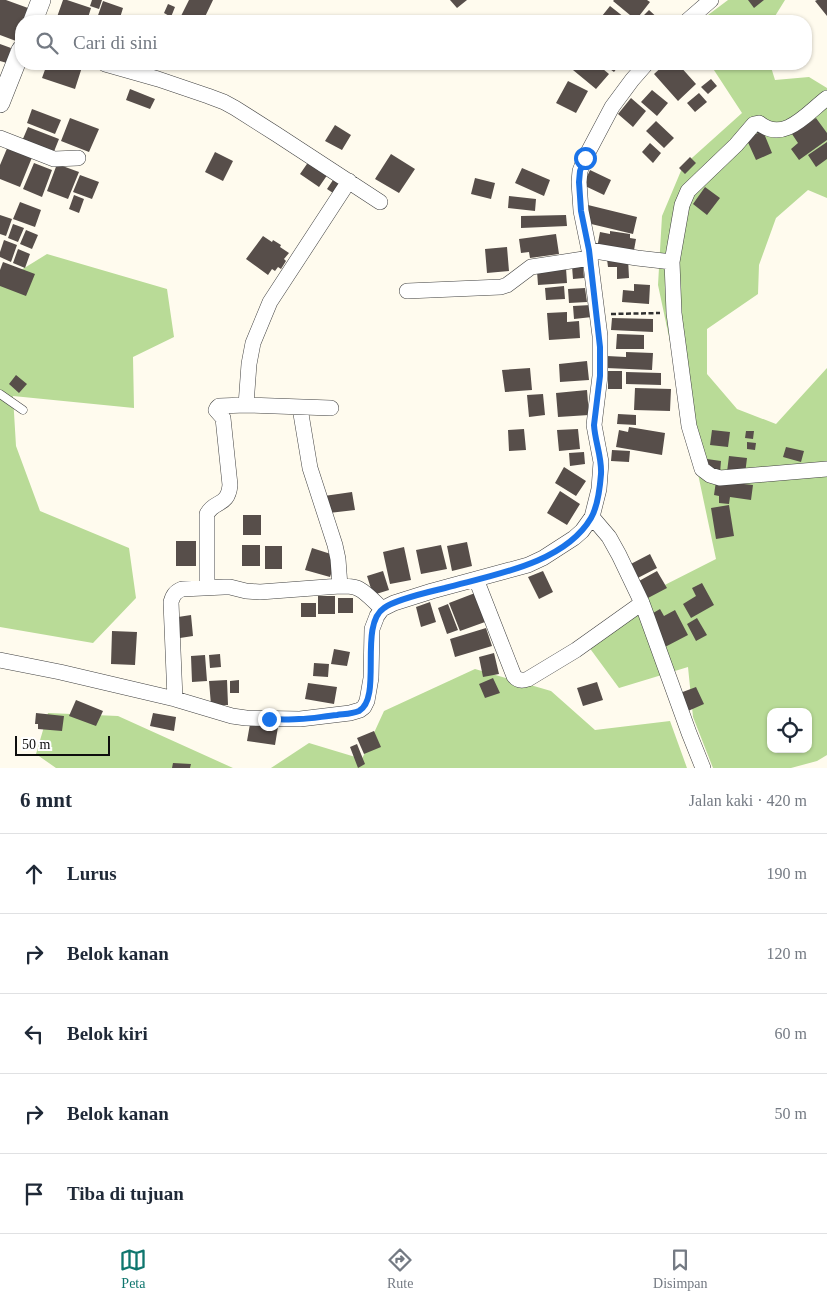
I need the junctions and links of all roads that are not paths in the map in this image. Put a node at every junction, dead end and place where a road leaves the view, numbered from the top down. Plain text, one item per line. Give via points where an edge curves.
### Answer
1 (41, 0) edge
2 (711, 0) edge
3 (35, 15) edge
4 (693, 15) edge
5 (15, 65) edge
6 (126, 70) edge
7 (641, 70) edge
8 (0, 103) edge
9 (824, 105) edge
10 (0, 138) edge
11 (78, 158) dead end
12 (349, 181) junction
13 (380, 202) dead end
14 (589, 254) junction
15 (672, 262) junction
16 (407, 291) dead end
17 (0, 394) edge
18 (246, 406) junction
19 (300, 408) junction
20 (331, 408) dead end
21 (23, 410) dead end
22 (827, 469) edge
23 (592, 517) junction
24 (476, 579) junction
25 (340, 586) junction
26 (207, 588) junction
27 (642, 603) junction
28 (382, 608) junction
29 (0, 660) edge
30 (175, 699) junction
31 (703, 768) edge

1 - 3 street
2 - 4 street
5 - 8 street
6 - 12 street via 224,102
7 - 14 street via 612,107 580,171 581,211
9 - 15 street via 786,129 754,124 688,191 682,205
10 - 11 street via 54,159
12 - 13 street
12 - 18 street via 270,302 252,350
14 - 15 street
14 - 16 street via 530,267 501,287
14 - 23 street via 600,347 594,433 601,475
15 - 22 street via 674,313 689,426 702,469 720,478
17 - 21 lane
18 - 19 street
18 - 26 street via 219,406 216,409 223,418 230,492 207,514
19 - 20 street
19 - 25 street via 310,468 335,545
23 - 24 street via 574,538 543,558
23 - 27 street via 619,555
24 - 27 street via 514,676 521,680 576,650
24 - 28 street
25 - 26 street via 260,592 230,587
25 - 28 street via 362,590
26 - 30 street via 182,589 172,595
27 - 31 street
28 - 30 street via 372,629 369,694 364,708 360,710 300,719 246,718
29 - 30 street

